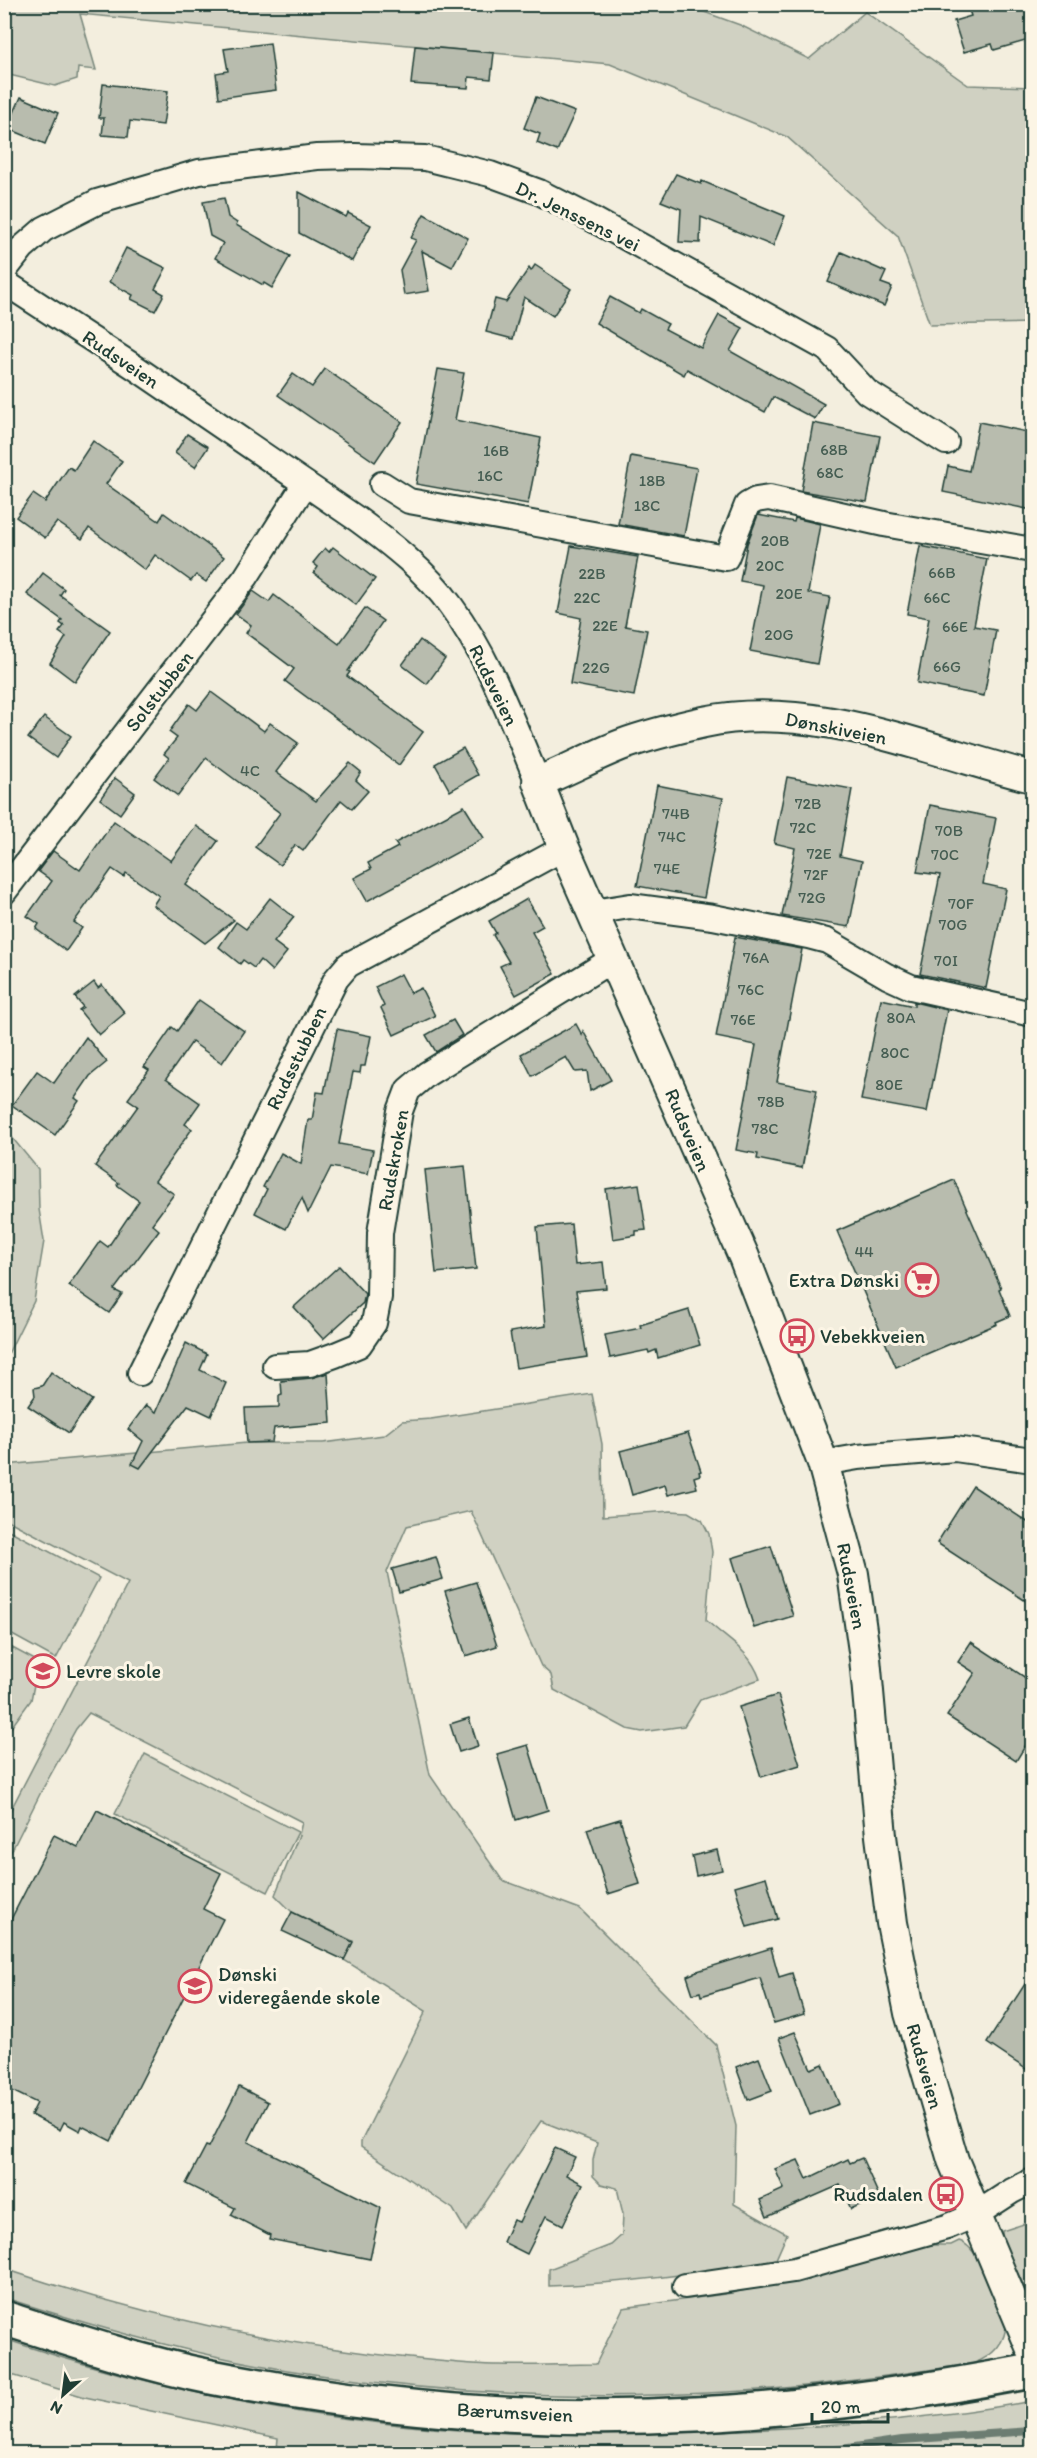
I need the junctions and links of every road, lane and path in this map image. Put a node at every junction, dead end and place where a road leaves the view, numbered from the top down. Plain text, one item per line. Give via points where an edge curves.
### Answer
1 (4, 271) edge
2 (4, 282) edge
3 (946, 442) dead end
4 (305, 484) junction
5 (382, 484) dead end
6 (1032, 550) edge
7 (1032, 777) edge
8 (538, 782) junction
9 (564, 848) junction
10 (4, 892) edge
11 (593, 912) junction
12 (613, 959) junction
13 (1032, 1014) edge
14 (275, 1366) dead end
15 (140, 1373) dead end
16 (1032, 1460) edge
17 (823, 1463) junction
18 (1032, 2181) edge
19 (975, 2215) junction
20 (685, 2286) dead end
21 (4, 2318) edge
22 (1032, 2349) edge
23 (1032, 2371) edge

1 - 3 street, Dr. Jenssens vei via 44,229 97,202 199,172 317,157 425,158 540,192 594,220 827,349 867,392
2 - 4 street, Rudsveien
4 - 8 street, Rudsveien via 378,535 450,604 488,667
4 - 10 street, Solstubben via 246,577
5 - 6 street via 409,501 726,558 747,505 769,498 884,524
7 - 8 street, Dønskiveien via 860,730 776,716 706,722 656,735
8 - 9 street, Rudsveien
9 - 11 street, Rudsveien
9 - 15 street, Rudsstubben via 348,965 336,979
11 - 12 street, Rudsveien
11 - 13 street via 630,906 808,936 827,941 910,987
12 - 14 street, Rudskroken via 427,1074 408,1090 400,1111 380,1233 379,1297 374,1323 359,1345 310,1364
12 - 17 street, Rudsveien via 744,1257
16 - 17 street via 955,1449 858,1456
17 - 19 street, Rudsveien via 853,1574 892,1923 910,2013 953,2160
18 - 19 street
19 - 20 street via 947,2227 794,2271
19 - 22 street, Rudsveien
21 - 23 main road, Bærumsveien via 139,2359 272,2388 406,2406 532,2415 695,2414 818,2404 931,2390

